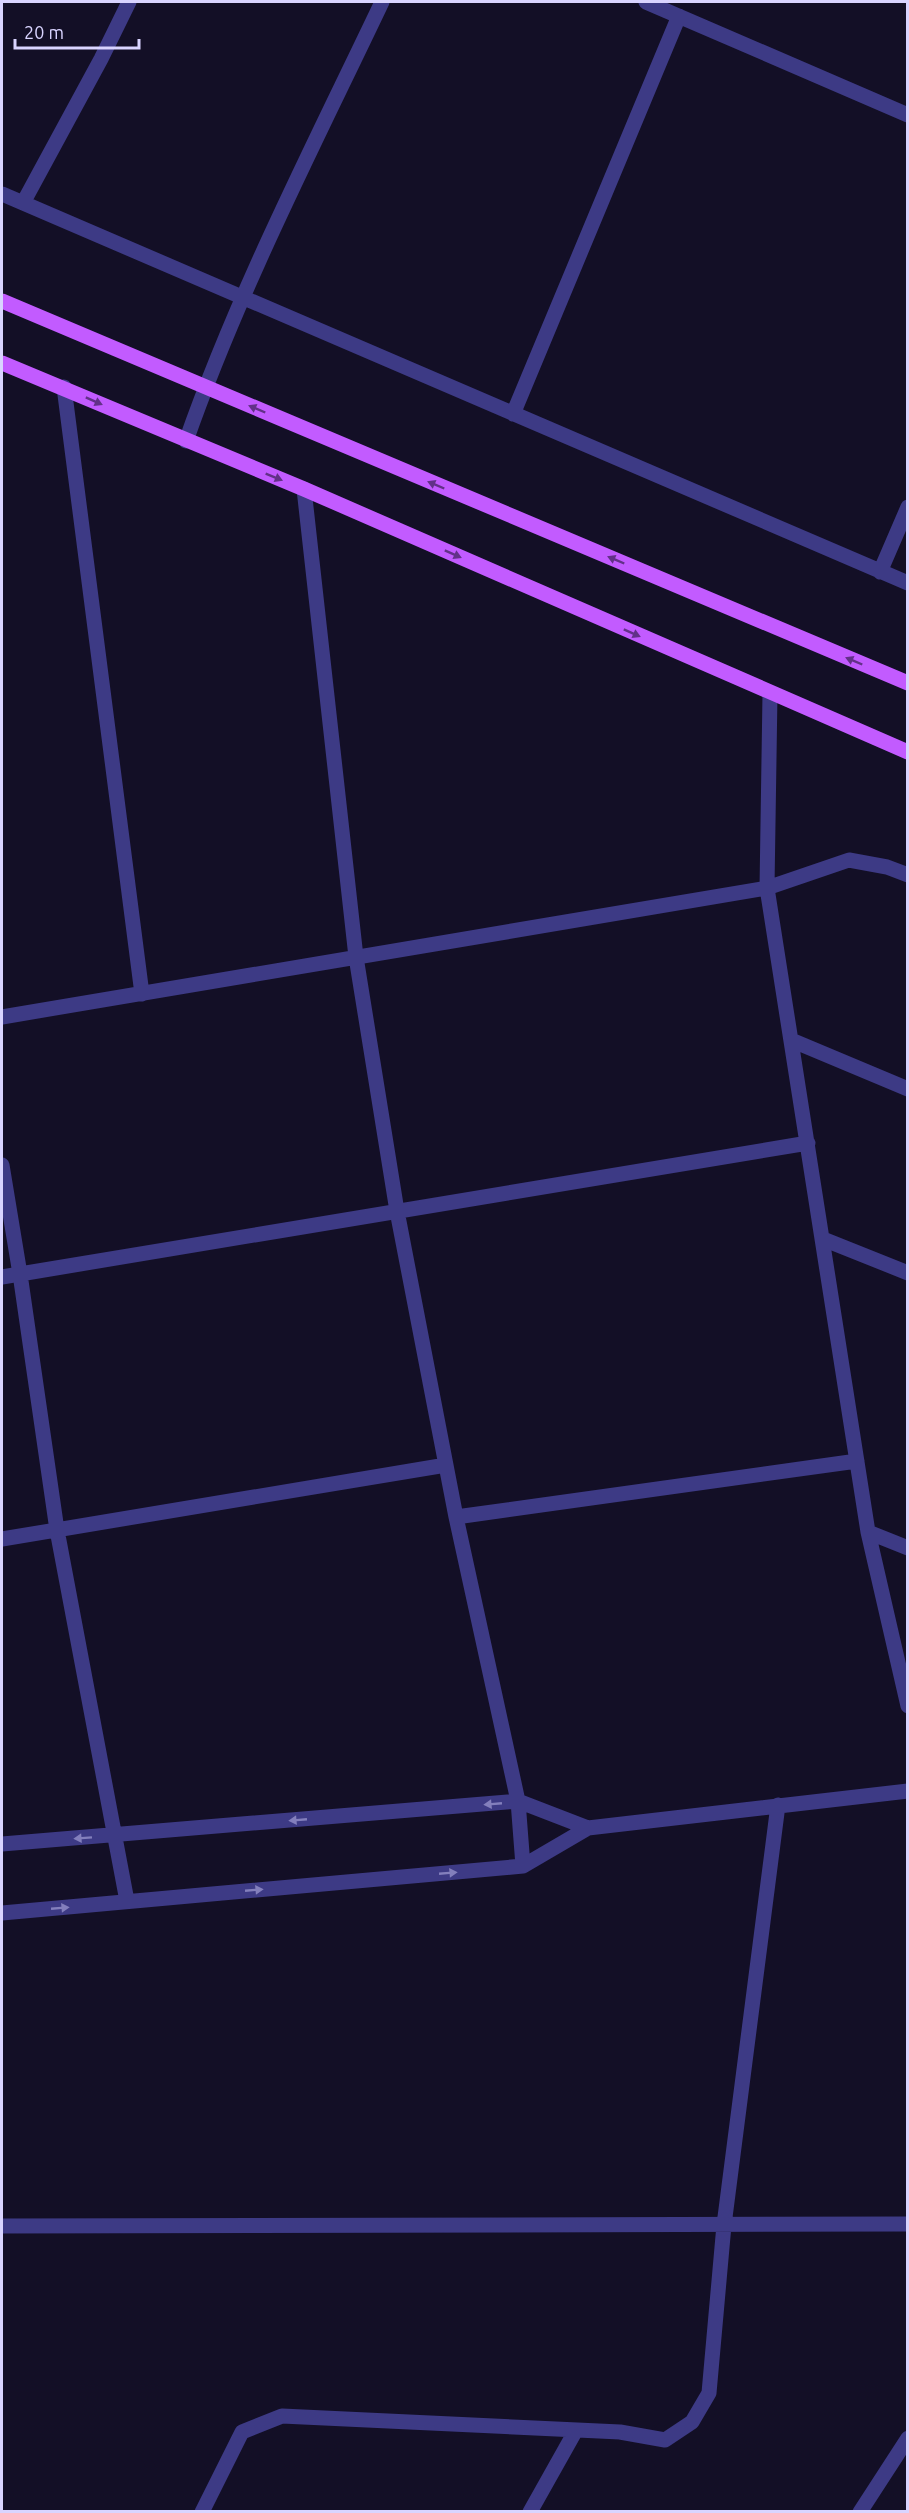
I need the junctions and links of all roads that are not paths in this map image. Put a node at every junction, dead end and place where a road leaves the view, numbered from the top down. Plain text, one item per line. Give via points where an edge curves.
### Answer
1 (129, 2) edge
2 (382, 2) edge
3 (646, 2) edge
4 (679, 16) junction
5 (908, 116) edge
6 (2, 194) edge
7 (23, 203) junction
8 (242, 298) junction
9 (2, 301) edge
10 (2, 363) edge
11 (64, 387) junction
12 (205, 387) junction
13 (513, 414) junction
14 (186, 441) junction
15 (304, 489) junction
16 (908, 507) edge
17 (880, 572) junction
18 (908, 583) edge
19 (908, 683) edge
20 (770, 693) junction
21 (908, 752) edge
22 (908, 875) edge
23 (767, 888) junction
24 (356, 957) junction
25 (142, 994) junction
26 (2, 1017) edge
27 (791, 1040) junction
28 (908, 1089) edge
29 (808, 1143) junction
30 (2, 1164) edge
31 (397, 1211) junction
32 (823, 1239) junction
33 (908, 1273) edge
34 (20, 1274) junction
35 (2, 1277) edge
36 (857, 1461) junction
37 (446, 1465) junction
38 (456, 1517) junction
39 (57, 1530) junction
40 (868, 1532) junction
41 (2, 1539) edge
42 (908, 1548) edge
43 (908, 1706) edge
44 (908, 1791) edge
45 (518, 1802) junction
46 (778, 1805) junction
47 (588, 1828) junction
48 (113, 1836) junction
49 (2, 1844) edge
50 (523, 1866) junction
51 (127, 1901) junction
52 (2, 1913) edge
53 (724, 2224) junction
54 (908, 2224) edge
55 (2, 2226) edge
56 (576, 2430) junction
57 (908, 2438) edge
58 (202, 2511) edge
59 (530, 2511) edge
60 (860, 2511) edge

1 - 7 street
2 - 8 street
3 - 4 street
4 - 5 street
4 - 13 street
6 - 7 street
7 - 8 street
8 - 12 street
8 - 13 street
9 - 12 main road
10 - 11 main road
11 -> 14 main road
11 - 25 street
12 - 14 street
19 -> 12 main road
13 - 17 street
14 -> 15 main road
15 -> 20 main road
15 - 24 street
16 - 17 street
17 - 18 street
20 - 21 main road
20 - 23 street
22 - 23 street via 849,860
23 - 24 street
23 - 27 street
24 - 25 street
24 - 31 street
25 - 26 street
27 - 28 street
27 - 29 street
29 - 31 street
29 - 32 street
30 - 34 street
31 - 34 street
31 - 37 street
32 - 33 street
32 - 36 street
34 - 35 street
34 - 39 street
36 - 38 street
36 - 40 street
37 - 38 street
37 - 39 street
38 - 45 street
39 - 41 street
39 - 48 street
40 - 42 street
40 - 43 street
44 - 46 street
45 - 47 street
45 -> 48 street
45 - 50 street
46 - 47 street
46 - 53 street
47 - 50 street
48 -> 49 street
48 - 51 street
51 -> 50 street
52 -> 51 street
53 - 54 street
53 - 55 street
53 - 56 street via 709,2393 692,2422 665,2440
56 - 58 street via 282,2416 242,2432
56 - 59 street
57 - 60 street

